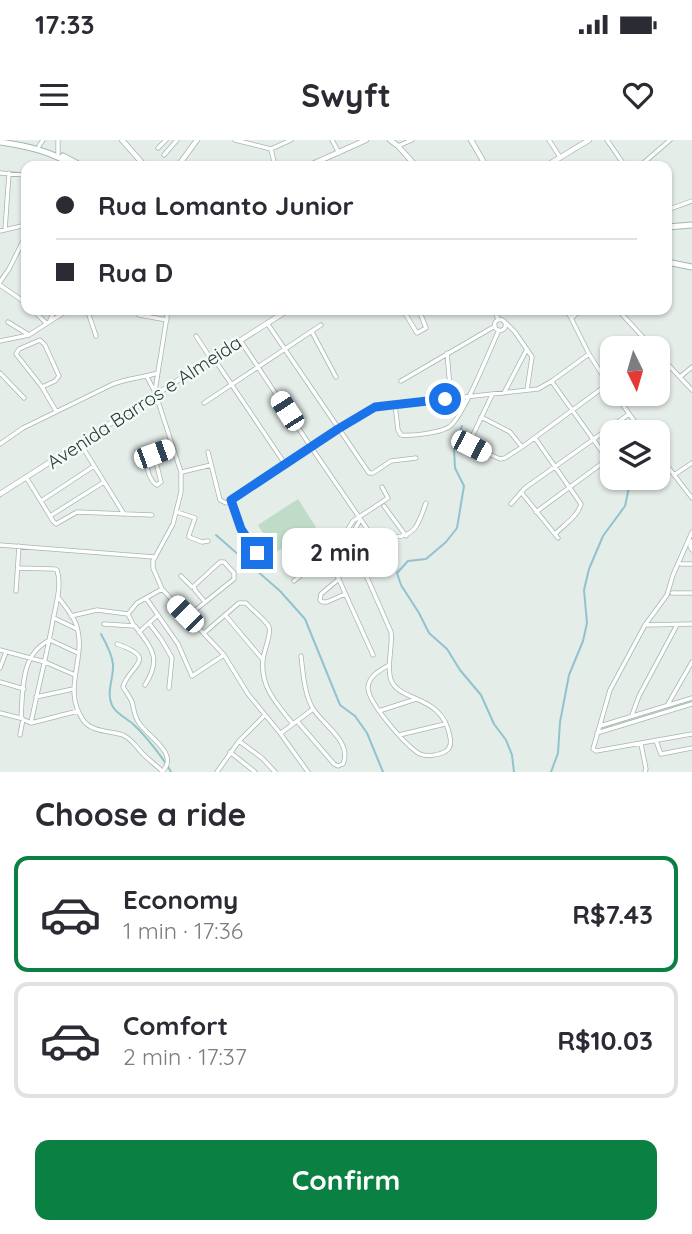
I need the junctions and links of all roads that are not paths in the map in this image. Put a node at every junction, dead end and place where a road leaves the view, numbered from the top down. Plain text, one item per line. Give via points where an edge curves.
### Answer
1 (9, 140) edge
2 (43, 140) edge
3 (58, 140) edge
4 (122, 140) edge
5 (166, 140) edge
6 (177, 140) edge
7 (197, 140) edge
8 (235, 140) edge
9 (291, 140) edge
10 (332, 140) edge
11 (366, 140) edge
12 (390, 140) edge
13 (412, 140) edge
14 (471, 140) edge
15 (549, 140) edge
16 (589, 140) edge
17 (607, 140) edge
18 (670, 140) edge
19 (403, 141) edge
20 (0, 142) edge
21 (39, 146) junction
22 (398, 146) junction
23 (158, 148) dead end
24 (271, 149) junction
25 (339, 153) junction
26 (164, 155) dead end
27 (60, 156) junction
28 (560, 158) junction
29 (62, 161) edge
30 (67, 161) edge
31 (71, 161) edge
32 (141, 161) edge
33 (182, 161) edge
34 (274, 161) edge
35 (320, 161) edge
36 (411, 161) edge
37 (483, 161) edge
38 (555, 161) edge
39 (622, 161) edge
40 (646, 161) edge
41 (0, 173) edge
42 (9, 173) junction
43 (21, 174) edge
44 (692, 201) edge
45 (672, 208) edge
46 (692, 225) edge
47 (21, 226) edge
48 (672, 227) edge
49 (2, 231) edge
50 (21, 245) edge
51 (672, 263) edge
52 (692, 267) edge
53 (0, 284) edge
54 (21, 299) edge
55 (39, 315) edge
56 (52, 315) edge
57 (60, 315) edge
58 (90, 315) edge
59 (144, 315) edge
60 (168, 315) edge
61 (280, 315) edge
62 (406, 315) edge
63 (421, 315) edge
64 (496, 315) edge
65 (570, 315) edge
66 (575, 315) edge
67 (623, 315) edge
68 (572, 318) junction
69 (167, 320) junction
70 (498, 320) junction
71 (8, 322) dead end
72 (48, 322) junction
73 (267, 323) junction
74 (506, 323) junction
75 (321, 325) dead end
76 (497, 328) junction
77 (312, 332) junction
78 (29, 335) junction
79 (96, 336) dead end
80 (196, 336) dead end
81 (642, 336) edge
82 (1, 339) edge
83 (240, 340) junction
84 (285, 349) junction
85 (527, 349) junction
86 (447, 353) junction
87 (589, 354) junction
88 (212, 358) junction
89 (258, 367) junction
90 (670, 367) edge
91 (692, 367) edge
92 (600, 371) edge
93 (0, 373) edge
94 (158, 373) junction
95 (147, 377) junction
96 (335, 377) dead end
97 (680, 377) junction
98 (401, 381) dead end
99 (552, 381) junction
100 (231, 385) junction
101 (42, 387) junction
102 (527, 390) junction
103 (600, 390) edge
104 (692, 390) edge
105 (504, 393) junction
106 (156, 394) junction
107 (492, 395) junction
108 (468, 397) junction
109 (24, 398) dead end
110 (451, 399) junction
111 (204, 403) dead end
112 (394, 404) junction
113 (624, 406) edge
114 (56, 411) junction
115 (572, 411) junction
116 (629, 414) junction
117 (481, 417) junction
118 (633, 420) edge
119 (338, 429) junction
120 (535, 438) junction
121 (593, 440) junction
122 (80, 443) junction
123 (0, 444) edge
124 (173, 447) junction
125 (311, 447) junction
126 (522, 447) junction
127 (600, 449) edge
128 (208, 452) dead end
129 (154, 454) junction
130 (416, 458) dead end
131 (692, 463) edge
132 (285, 464) junction
133 (211, 465) junction
134 (94, 466) junction
135 (600, 466) edge
136 (555, 467) junction
137 (670, 470) edge
138 (181, 472) junction
139 (674, 475) junction
140 (26, 477) junction
141 (104, 482) junction
142 (382, 487) dead end
143 (569, 488) junction
144 (521, 492) junction
145 (0, 494) edge
146 (692, 498) edge
147 (231, 500) junction
148 (41, 501) junction
149 (426, 503) dead end
150 (511, 504) dead end
151 (384, 506) dead end
152 (177, 512) junction
153 (536, 512) junction
154 (124, 514) junction
155 (152, 515) dead end
156 (50, 516) junction
157 (359, 518) junction
158 (692, 532) edge
159 (406, 536) junction
160 (208, 541) dead end
161 (692, 541) edge
162 (0, 545) edge
163 (19, 546) junction
164 (692, 550) edge
165 (327, 553) junction
166 (154, 557) junction
167 (270, 562) dead end
168 (681, 564) dead end
169 (692, 564) edge
170 (18, 568) junction
171 (181, 576) dead end
172 (339, 579) junction
173 (294, 581) dead end
174 (162, 589) junction
175 (194, 589) junction
176 (16, 591) dead end
177 (673, 593) dead end
178 (692, 593) edge
179 (346, 594) junction
180 (58, 597) junction
181 (146, 598) junction
182 (205, 602) junction
183 (128, 614) junction
184 (158, 615) junction
185 (225, 615) junction
186 (71, 616) junction
187 (188, 616) junction
188 (54, 618) junction
189 (149, 623) junction
190 (104, 624) dead end
191 (692, 624) edge
192 (645, 625) junction
193 (677, 625) junction
194 (135, 626) junction
195 (77, 629) junction
196 (139, 632) junction
197 (204, 634) junction
198 (50, 640) junction
199 (117, 644) dead end
200 (0, 650) edge
201 (6, 652) junction
202 (79, 653) junction
203 (224, 654) junction
204 (373, 655) dead end
205 (301, 656) dead end
206 (30, 657) junction
207 (263, 660) junction
208 (45, 662) junction
209 (692, 662) edge
210 (389, 665) junction
211 (0, 668) edge
212 (75, 675) junction
213 (0, 682) edge
214 (145, 685) dead end
215 (24, 688) junction
216 (73, 688) junction
217 (169, 688) dead end
218 (36, 697) junction
219 (692, 698) edge
220 (418, 699) junction
221 (668, 704) junction
222 (692, 704) edge
223 (313, 709) junction
224 (78, 711) junction
225 (379, 711) junction
226 (0, 713) edge
227 (632, 715) junction
228 (264, 716) junction
229 (22, 719) junction
230 (295, 722) junction
231 (31, 723) junction
232 (446, 724) junction
233 (599, 726) junction
234 (280, 733) junction
235 (597, 733) junction
236 (692, 734) edge
237 (20, 735) dead end
238 (400, 735) junction
239 (239, 741) junction
240 (656, 741) junction
241 (641, 744) junction
242 (692, 748) edge
243 (230, 752) junction
244 (163, 772) edge
245 (217, 772) edge
246 (255, 772) edge
247 (275, 772) edge
248 (309, 772) edge
249 (645, 772) edge

1 - 21 main road
2 - 21 street
3 - 27 street
4 - 32 street
5 - 23 street
6 - 26 street
7 - 33 street
8 - 24 street
9 - 24 street
10 - 25 street
11 - 25 street
12 - 22 street
13 - 19 street
14 - 37 street
15 - 28 street
16 - 28 street
17 - 39 street
18 - 40 street
19 - 22 street
20 - 27 main road
21 - 27 main road
22 - 36 street
24 - 34 street
25 - 35 street
27 - 29 street
27 - 30 main road
27 - 31 main road
28 - 38 street
41 - 42 street
42 - 43 street
42 - 49 street
44 - 45 street
46 - 48 main road
47 - 49 street
50 - 53 street
51 - 52 main road
53 - 54 street
55 - 72 street
56 - 72 street
57 - 72 street
58 - 79 street
59 - 69 street
60 - 69 street
61 - 73 street, Avenida Barros e Almeida
62 - 63 street via 417,333 426,328
64 - 70 street
65 - 68 street
66 - 68 street
67 - 81 street
68 - 87 street
69 - 94 street
70 - 74 street
70 - 76 street
71 - 78 street
72 - 78 street
73 - 83 street, Avenida Barros e Almeida
73 - 84 street
74 - 76 street via 504,329
74 - 85 street
75 - 77 street
76 - 86 street
76 - 108 street
77 - 84 street
77 - 96 street
78 - 82 street
80 - 88 street
83 - 88 street, Avenida Barros e Almeida
83 - 89 street
84 - 89 street
84 - 119 street
85 - 102 street via 533,360
85 - 105 street
86 - 98 street
86 - 110 street
87 - 92 street
87 - 99 street
88 - 100 street
88 - 106 street, Avenida Barros e Almeida
89 - 100 street
89 - 125 street
90 - 97 street
91 - 97 street
93 - 109 street
94 - 95 street
94 - 106 street
95 - 106 street
95 - 114 street via 118,382
97 - 104 street
99 - 102 street
99 - 115 street
100 - 111 street
100 - 132 street
101 - 101 street via 16,352 40,340 59,376
101 - 114 street
102 - 105 street
103 - 115 street
105 - 107 street
106 - 122 street, Avenida Barros e Almeida
106 - 124 street
107 - 108 street
107 - 117 street
108 - 110 street
108 - 112 street via 447,428 405,435 397,430
110 - 112 street
112 - 119 street via 375,407
113 - 116 street
114 - 123 street
115 - 120 street
115 - 121 street
116 - 118 street
116 - 121 street
117 - 126 street via 510,432
117 - 126 street via 471,446 500,460
119 - 125 street
119 - 130 street via 369,473 391,461
120 - 126 street
120 - 136 street
121 - 127 street
121 - 136 street
122 - 134 street
122 - 140 street, Avenida Barros e Almeida
124 - 129 street
124 - 138 street
125 - 132 street
125 - 157 street
128 - 133 street
129 - 129 street via 145,459 157,485 161,482
131 - 139 street
132 - 147 street
133 - 138 street
133 - 147 street via 220,500
134 - 141 street
134 - 148 street
135 - 143 street
136 - 143 street
136 - 144 street
137 - 139 street
138 - 152 street
139 - 146 street
140 - 145 street, Avenida Barros e Almeida
140 - 148 street
141 - 154 street
141 - 156 street
142 - 157 street via 388,498
143 - 153 street
143 - 153 street via 581,507 556,536
144 - 150 street
144 - 153 street
147 - 167 street via 241,529 253,548
148 - 156 street
149 - 159 street via 414,530
151 - 159 street
152 - 160 street via 195,518 190,537
152 - 166 street
154 - 155 street
154 - 156 street via 77,513 57,524
157 - 159 street via 374,537
157 - 165 street
157 - 210 street via 352,543 391,632
158 - 192 street via 667,595
161 - 164 street
162 - 163 street
163 - 166 street
163 - 170 street
165 - 172 street
165 - 173 street
166 - 174 street via 152,566
168 - 169 street
170 - 176 street
170 - 180 street via 57,570
171 - 175 street
172 - 179 street
172 - 179 street via 320,600 327,602
174 - 181 street
174 - 187 street
175 - 182 street
175 - 182 street via 220,562 234,573 234,579
177 - 178 street
179 - 204 street
180 - 186 street
180 - 188 street
181 - 183 street
181 - 184 street
182 - 187 street
183 - 186 street via 97,610
183 - 194 street
184 - 189 street
184 - 203 street via 192,676
185 - 197 street
185 - 207 street
185 - 207 street via 243,602 270,629
186 - 195 street
187 - 197 street
188 - 195 street
188 - 198 street
189 - 196 street
189 - 217 street via 172,658
190 - 194 street
191 - 193 street
192 - 193 street
192 - 233 street via 610,690
193 - 227 street
194 - 196 street
195 - 202 street
196 - 214 street via 155,662
197 - 203 street
198 - 202 street
198 - 206 street
198 - 208 street
199 - 244 street via 135,652 139,660 127,677 125,691 139,723 166,752
200 - 201 street
201 - 206 street
201 - 211 street
202 - 212 street
203 - 228 street
205 - 223 street
206 - 208 street
206 - 215 street
207 - 230 street via 268,692
208 - 212 street
208 - 218 street
209 - 221 street
210 - 220 street via 396,688
210 - 225 street via 369,683
212 - 216 street
213 - 215 street
215 - 229 street
216 - 218 street
216 - 224 street
218 - 231 street
219 - 221 street
220 - 225 street
220 - 232 street via 435,708
221 - 227 street
222 - 235 street
223 - 230 street
223 - 230 street via 342,744 343,764 334,764
224 - 231 street
224 - 244 street via 91,727 129,739
225 - 238 street
226 - 229 street
227 - 233 street
228 - 234 street
228 - 239 street
229 - 231 street
229 - 237 street
230 - 234 street
232 - 238 street
232 - 238 street via 450,748 429,756
233 - 235 street
234 - 248 street
235 - 241 street via 596,751
236 - 240 street
239 - 243 street
239 - 247 street
240 - 241 street
240 - 242 street via 661,754
241 - 249 street
243 - 245 street
243 - 246 street

